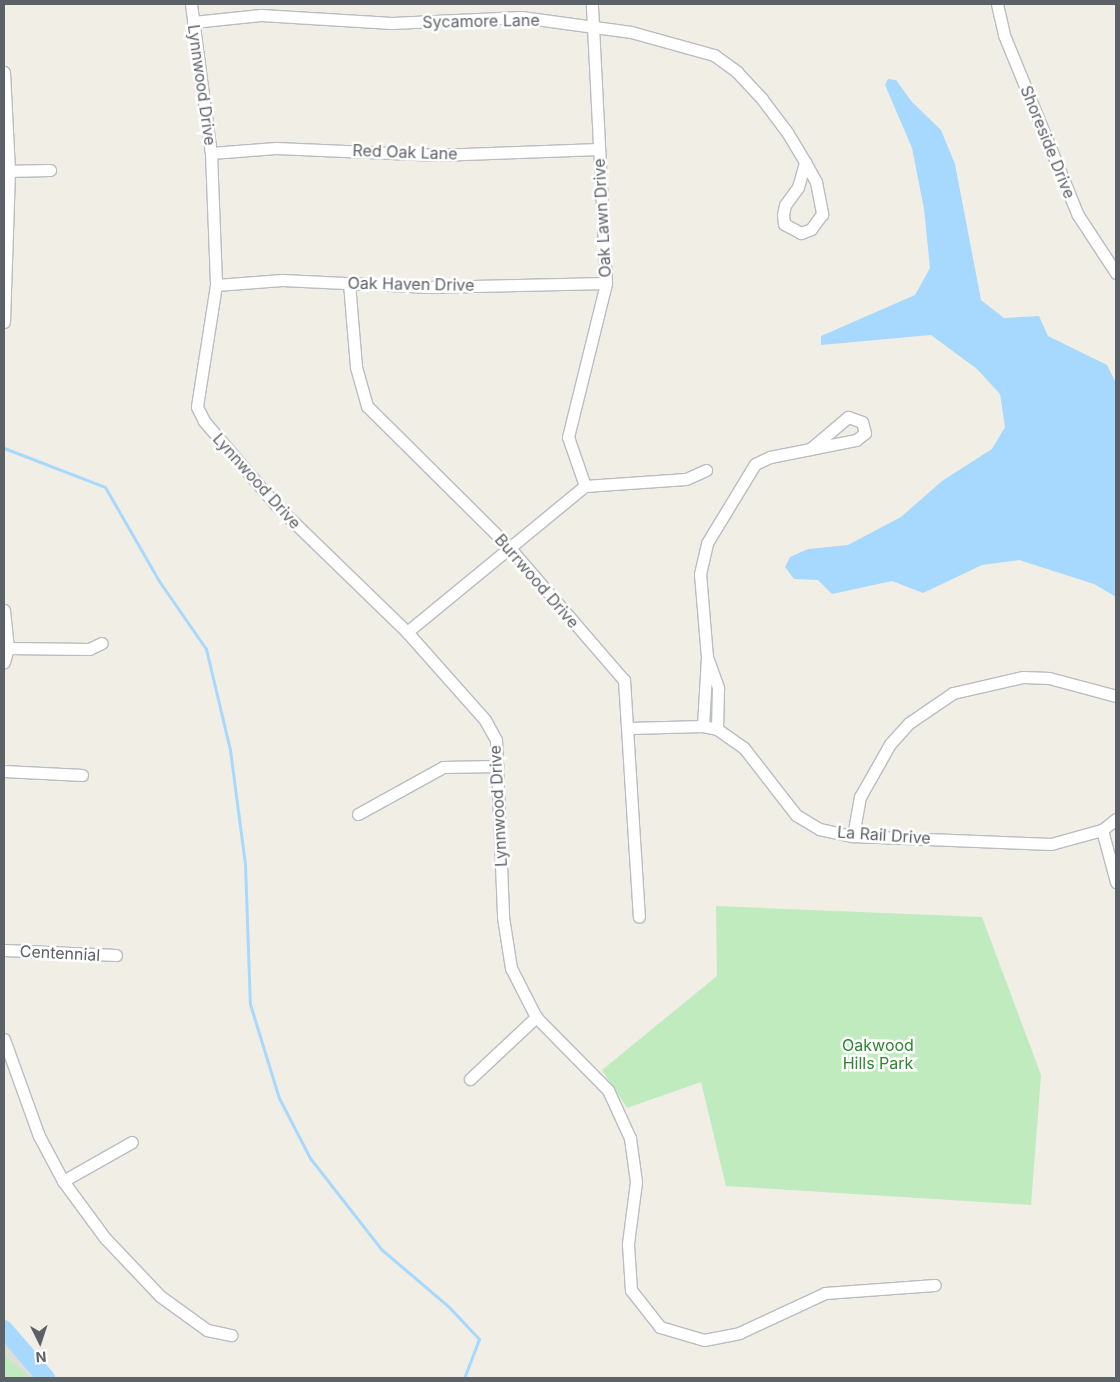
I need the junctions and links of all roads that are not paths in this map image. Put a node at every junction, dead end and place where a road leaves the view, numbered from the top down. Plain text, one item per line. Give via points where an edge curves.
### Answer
1 (190, 4) edge
2 (592, 4) edge
3 (998, 4) edge
4 (193, 22) junction
5 (592, 27) junction
6 (4, 72) edge
7 (599, 149) junction
8 (211, 153) junction
9 (805, 162) junction
10 (50, 170) dead end
11 (6, 171) edge
12 (1116, 273) edge
13 (606, 282) junction
14 (349, 283) junction
15 (216, 285) junction
16 (4, 322) edge
17 (810, 449) dead end
18 (706, 470) dead end
19 (585, 486) junction
20 (509, 547) junction
21 (4, 610) edge
22 (407, 632) junction
23 (102, 643) dead end
24 (8, 648) junction
25 (707, 657) junction
26 (4, 662) edge
27 (1116, 696) edge
28 (703, 726) junction
29 (629, 728) junction
30 (717, 730) junction
31 (498, 766) junction
32 (4, 771) edge
33 (82, 775) dead end
34 (358, 814) dead end
35 (1116, 819) edge
36 (1102, 830) junction
37 (853, 836) junction
38 (1116, 882) edge
39 (639, 917) dead end
40 (4, 950) edge
41 (116, 955) dead end
42 (536, 1018) junction
43 (4, 1039) edge
44 (470, 1079) dead end
45 (132, 1142) dead end
46 (63, 1181) junction
47 (935, 1285) dead end
48 (231, 1335) dead end

1 - 4 street, Lynnwood Drive
2 - 5 street, Oak Lawn Drive
3 - 12 street, Shoreside Drive via 1004,35 1078,215
4 - 5 street, Sycamore Lane via 260,15 392,23 521,17
4 - 8 street, Lynnwood Drive
5 - 7 street, Oak Lawn Drive
5 - 9 street, Sycamore Lane via 640,34 714,55 737,72 762,100
6 - 11 street
7 - 8 street, Red Oak Lane via 437,155 276,148
7 - 13 street, Oak Lawn Drive
8 - 15 street, Lynnwood Drive
9 - 9 street, Sycamore Lane via 816,182 822,214 811,229 801,233 784,224 783,214 785,205 798,187
10 - 11 street
11 - 16 street
13 - 14 street, Oak Haven Drive via 430,287
13 - 19 street, Oak Lawn Drive via 568,437
14 - 15 street, Oak Haven Drive via 282,280
14 - 20 street, Burrwood Drive via 356,367 367,406
15 - 22 street, Lynnwood Drive via 196,395 204,421 276,504
17 - 25 street via 770,457 755,464 717,522 703,556 700,574
18 - 19 street via 686,479
19 - 20 street
20 - 22 street
20 - 29 street, Burrwood Drive via 624,680
21 - 24 street
22 - 31 street, Lynnwood Drive via 485,720 496,740
23 - 24 street via 90,649
24 - 26 street
25 - 28 street
25 - 30 street via 718,688
27 - 37 street via 1049,678 1023,677 953,693 916,718 890,744 860,797
28 - 29 street, La Rail Drive
28 - 30 street, La Rail Drive
29 - 39 street, Burrwood Drive
30 - 37 street, La Rail Drive via 744,748 796,815 820,829
31 - 34 street via 443,767
31 - 42 street, Lynnwood Drive via 508,949 511,968
32 - 33 street
35 - 36 street, La Rail Drive
36 - 37 street, La Rail Drive via 1077,839 1036,845
36 - 38 street
40 - 41 street, Centennial
42 - 44 street
42 - 47 street, Lynnwood Drive via 608,1090 630,1138 636,1182 627,1268 631,1290 660,1327 704,1340 721,1338 826,1292
43 - 46 street via 39,1136
45 - 46 street
46 - 48 street via 105,1238 160,1296 207,1330

